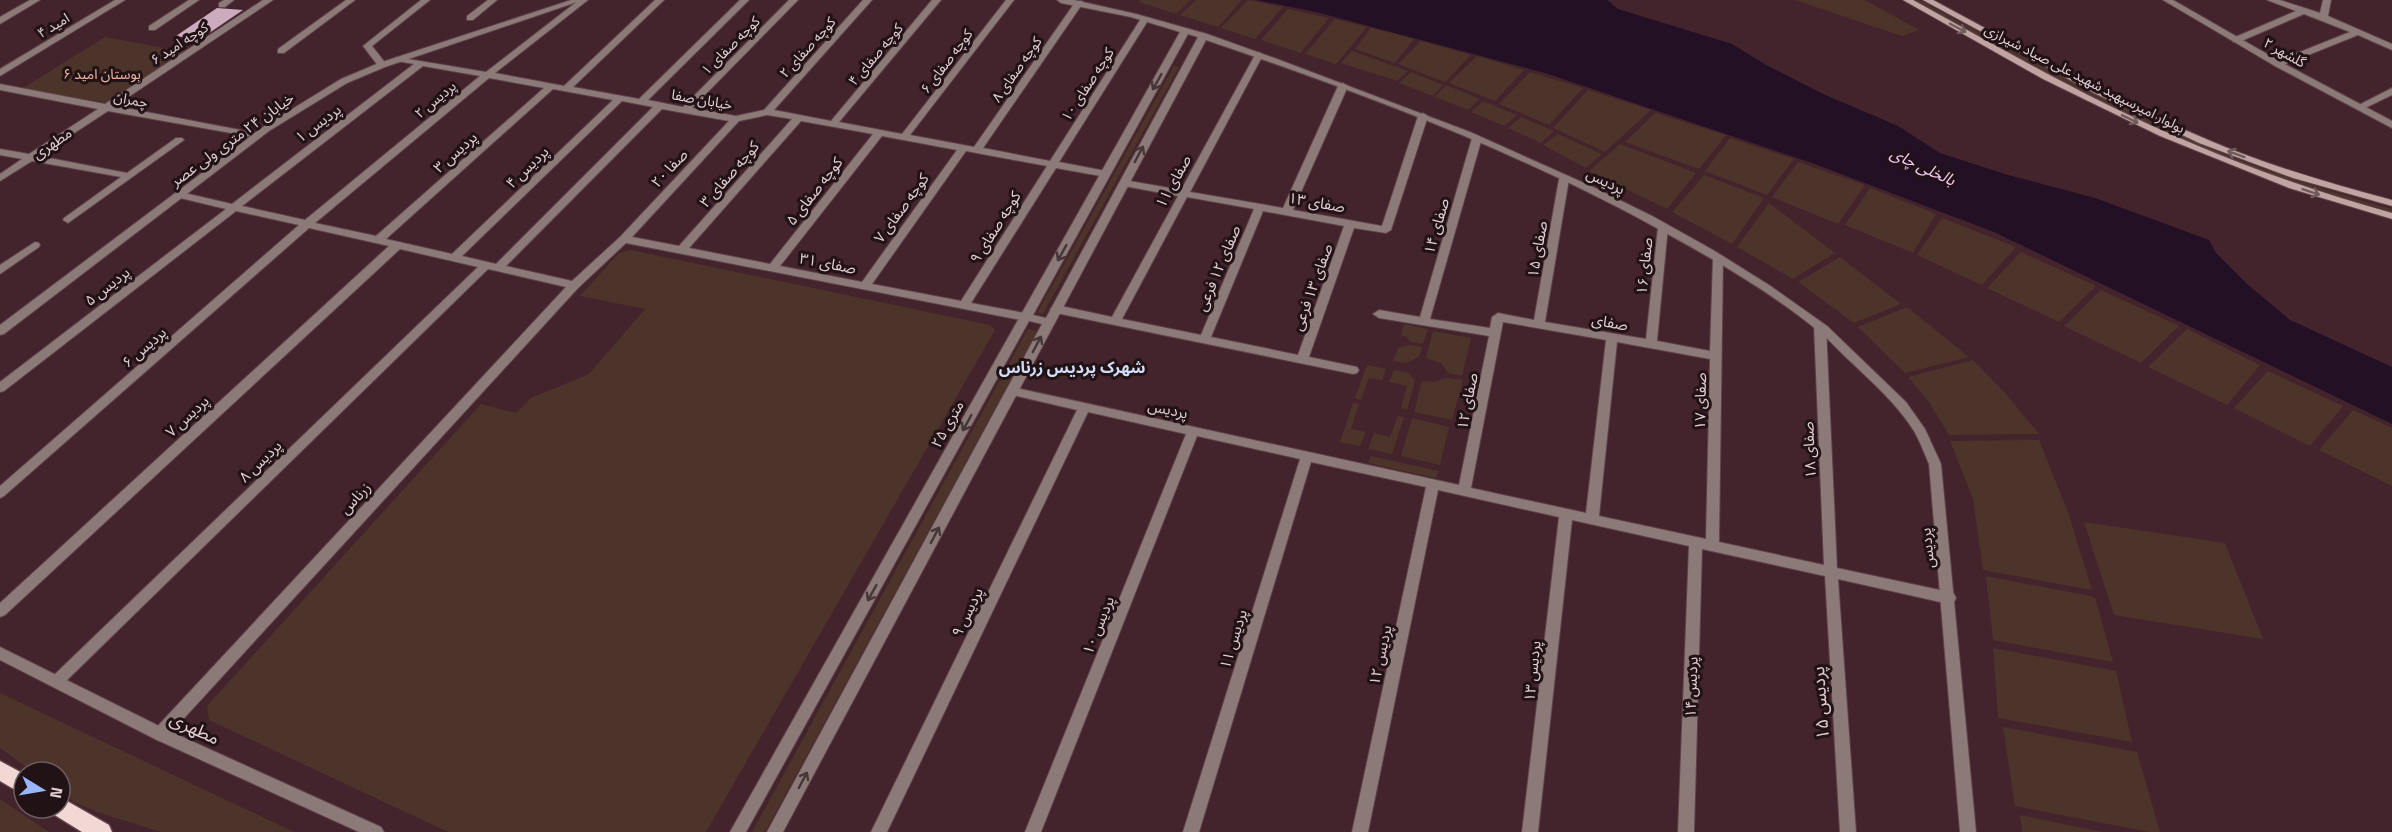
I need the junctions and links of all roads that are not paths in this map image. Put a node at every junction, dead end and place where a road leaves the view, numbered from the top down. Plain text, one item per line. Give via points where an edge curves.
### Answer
1 (36, 0) edge
2 (120, 0) edge
3 (195, 0) edge
4 (269, 0) edge
5 (351, 0) edge
6 (426, 0) edge
7 (493, 0) edge
8 (579, 0) edge
9 (584, 0) edge
10 (660, 0) edge
11 (745, 0) edge
12 (794, 0) edge
13 (868, 0) edge
14 (937, 0) edge
15 (1010, 0) edge
16 (1061, 0) edge
17 (1907, 0) edge
18 (1927, 0) edge
19 (2167, 0) edge
20 (2271, 0) edge
21 (2327, 0) edge
22 (1079, 3) junction
23 (2303, 11) junction
24 (2323, 17) junction
25 (470, 18) dead end
26 (1145, 19) junction
27 (0, 21) edge
28 (152, 28) dead end
29 (1185, 31) junction
30 (2358, 32) junction
31 (1203, 36) junction
32 (2236, 40) junction
33 (2392, 46) edge
34 (281, 51) dead end
35 (1260, 55) junction
36 (399, 59) junction
37 (421, 63) junction
38 (2278, 64) junction
39 (382, 65) junction
40 (0, 73) edge
41 (485, 74) junction
42 (551, 86) junction
43 (1344, 86) junction
44 (0, 87) edge
45 (566, 89) junction
46 (2392, 91) edge
47 (620, 98) junction
48 (641, 102) junction
49 (660, 105) junction
50 (2360, 107) junction
51 (104, 108) junction
52 (686, 110) junction
53 (767, 112) junction
54 (1423, 116) junction
55 (798, 118) junction
56 (736, 119) junction
57 (833, 124) junction
58 (2392, 125) edge
59 (879, 133) junction
60 (256, 136) junction
61 (904, 137) junction
62 (1477, 138) junction
63 (180, 140) dead end
64 (963, 148) junction
65 (976, 151) junction
66 (0, 152) edge
67 (30, 158) junction
68 (1052, 165) junction
69 (1106, 174) junction
70 (129, 176) junction
71 (0, 178) edge
72 (1564, 179) junction
73 (1124, 183) junction
74 (1184, 193) junction
75 (180, 195) junction
76 (2392, 203) edge
77 (232, 207) junction
78 (1260, 207) junction
79 (1287, 212) junction
80 (2392, 216) edge
81 (68, 220) dead end
82 (307, 224) junction
83 (1350, 224) junction
84 (1663, 227) junction
85 (624, 239) junction
86 (378, 240) junction
87 (34, 245) dead end
88 (397, 245) junction
89 (682, 250) junction
90 (454, 258) junction
91 (1718, 258) junction
92 (492, 266) junction
93 (772, 268) junction
94 (0, 270) edge
95 (574, 285) junction
96 (864, 286) junction
97 (964, 305) junction
98 (1056, 309) junction
99 (1379, 314) dead end
100 (1026, 317) junction
101 (1498, 317) joint
102 (1114, 321) junction
103 (1424, 321) junction
104 (1049, 322) junction
105 (1539, 325) junction
106 (1820, 326) junction
107 (0, 331) edge
108 (1495, 333) junction
109 (1612, 338) junction
110 (1204, 340) junction
111 (1651, 344) junction
112 (1716, 356) junction
113 (1302, 360) junction
114 (1353, 370) dead end
115 (0, 388) edge
116 (1012, 391) junction
117 (1084, 407) junction
118 (1193, 431) junction
119 (1307, 456) junction
120 (1433, 484) junction
121 (1464, 491) junction
122 (0, 493) edge
123 (1566, 513) junction
124 (1592, 519) junction
125 (1696, 542) junction
126 (1712, 545) junction
127 (1831, 572) junction
128 (1948, 597) junction
129 (0, 611) edge
130 (0, 653) edge
131 (57, 681) junction
132 (160, 734) junction
133 (72, 814) edge
134 (358, 827) edge
135 (101, 832) edge
136 (376, 832) edge
137 (738, 832) edge
138 (776, 832) edge
139 (879, 832) edge
140 (1033, 832) edge
141 (1191, 832) edge
142 (1360, 832) edge
143 (1530, 832) edge
144 (1686, 832) edge
145 (1848, 832) edge
146 (1968, 832) edge

1 - 27 street
2 - 40 street, امید ۴
3 - 28 street
4 - 51 street, کوچه امید ۶
5 - 34 street
6 - 39 street via 367,46
7 - 25 street
8 - 36 street, خیابان ۲۴ متری ولی عصر
9 - 41 street, پردیس ۲
10 - 45 street
11 - 48 street
12 - 52 street, کوچه صفای ۱
13 - 53 street, کوچه صفای ۲
14 - 57 street, کوچه صفای ۴
15 - 61 street, کوچه صفای ۶
16 - 22 street, پردیس
17 -> 80 main road, بولوار امیرسپهبد شهید علی صیاد شیرازی via 2072,90 2198,150 2338,201
76 -> 18 main road, بولوار امیرسپهبد شهید علی صیاد شیرازی via 2273,168 2204,141 2140,112
19 - 32 street, گلشهر ۲
20 - 23 street
21 - 24 street
22 - 26 street, پردیس
22 - 65 street, کوچه صفای ۸
23 - 24 street
23 - 32 street
24 - 30 street
26 - 29 street, پردیس
26 - 68 street, کوچه صفای ۱۰
29 - 31 street, پردیس
29 -> 69 street, ۲۵ متری
30 - 33 street
30 - 38 street
31 - 35 street, پردیس
73 -> 31 street
32 - 38 street, گلشهر ۲
35 - 43 street, پردیس
35 - 74 street, صفای ۱۱
36 - 37 street, خیابان صفا
36 - 39 street, خیابان ۲۴ متری ولی عصر
37 - 41 street, خیابان صفا
37 - 77 street, پردیس ۱
38 - 50 street, گلشهر ۲
39 - 60 street, خیابان ۲۴ متری ولی عصر via 311,99
41 - 42 street, خیابان صفا
41 - 82 street, پردیس ۲
42 - 45 street, خیابان صفا
42 - 86 street, پردیس ۳
43 - 54 street, پردیس
43 - 79 street
44 - 51 street, چمران
45 - 47 street, خیابان صفا
46 - 50 street
47 - 48 street, خیابان صفا
47 - 90 street, پردیس ۴
48 - 49 street, خیابان صفا
49 - 52 street, خیابان صفا
49 - 92 street, پردیس ۸
50 - 58 street, گلشهر ۲
51 - 60 street, چمران
51 - 67 street, مطهری
52 - 56 street, خیابان صفا
53 - 55 street, خیابان صفا
53 - 56 street, خیابان صفا
54 - 62 street, پردیس
54 - 83 street, صفای ۱۳ via 1386,230
55 - 57 street, خیابان صفا
55 - 89 street, کوچه صفای ۳
56 - 85 street, صفا ۲۰
57 - 59 street, خیابان صفا
59 - 61 street, خیابان صفا
59 - 93 street, کوچه صفای ۵
60 - 75 street, خیابان ۲۴ متری ولی عصر
61 - 64 street, خیابان صفا
62 - 72 street, پردیس
62 - 103 street, صفای ۱۴
63 - 70 street
64 - 65 street, خیابان صفا
64 - 96 street, کوچه صفای ۷
65 - 68 street, خیابان صفا
66 - 67 street
67 - 70 street
67 - 71 street, مطهری
68 - 69 street, خیابان صفا
68 - 97 street, کوچه صفای ۹
69 -> 100 street, ۲۵ متری
70 - 81 street
72 - 84 street, پردیس
72 - 105 street, صفای ۱۵
73 - 74 street, صفای ۱۳
73 - 98 street
74 - 78 street, صفای ۱۳
74 - 102 street, صفای ۱۱
75 - 77 street
75 - 107 street, خیابان ۲۴ متری ولی عصر
77 - 82 street
77 - 115 street, پردیس ۵
78 - 79 street, صفای ۱۳
78 - 110 street, صفای ۱۲ فرعی
79 - 83 street, صفای ۱۳
82 - 86 street
82 - 122 street, پردیس ۶
83 - 113 street, صفای ۱۳ فرعی
84 - 91 street, پردیس
84 - 111 street, صفای ۱۶
85 - 89 street, صفای ۳۱
85 - 95 street, زرناس
86 - 88 street
87 - 94 street
88 - 90 street
88 - 129 street, پردیس ۷
89 - 93 street, صفای ۳۱
90 - 92 street
91 - 106 street, پردیس
91 - 112 street, صفای ۱۷
92 - 95 street
92 - 131 street, پردیس ۸
93 - 96 street, صفای ۳۱
95 - 132 street, زرناس
96 - 97 street, صفای ۳۱
97 - 100 street, صفای ۳۱
98 - 102 street
98 - 104 street
99 - 103 street
100 - 104 street, صفای ۳۱
100 -> 137 street, ۲۵ متری
101 - 105 street, صفای
101 - 108 street, صفای ۱۲
102 - 110 street
103 - 108 street
116 -> 104 street
105 - 109 street, صفای
106 - 127 street, صفای ۱۸
106 - 128 street, پردیس via 1915,422 1935,464
108 - 121 street, صفای ۱۲
109 - 111 street, صفای
109 - 124 street
110 - 113 street
111 - 112 street, صفای
112 - 126 street, صفای ۱۷
113 - 114 street
116 - 117 street, پردیس
138 -> 116 street
117 - 118 street, پردیس
117 - 139 street, پردیس ۹
118 - 119 street, پردیس
118 - 140 street, پردیس ۱۰
119 - 120 street, پردیس
119 - 141 street, پردیس ۱۱
120 - 121 street, پردیس
120 - 142 street, پردیس ۱۲
121 - 123 street, پردیس
123 - 124 street, پردیس
123 - 143 street, پردیس ۱۳
124 - 125 street, پردیس
125 - 126 street, پردیس
125 - 144 street, پردیس ۱۴
126 - 127 street, پردیس
127 - 128 street, پردیس
127 - 145 street, پردیس ۱۵
128 - 146 street, پردیس
130 - 131 street, مطهری
131 - 132 street, مطهری
132 - 134 street, مطهری
133 - 135 highway
134 - 136 street, مطهری

